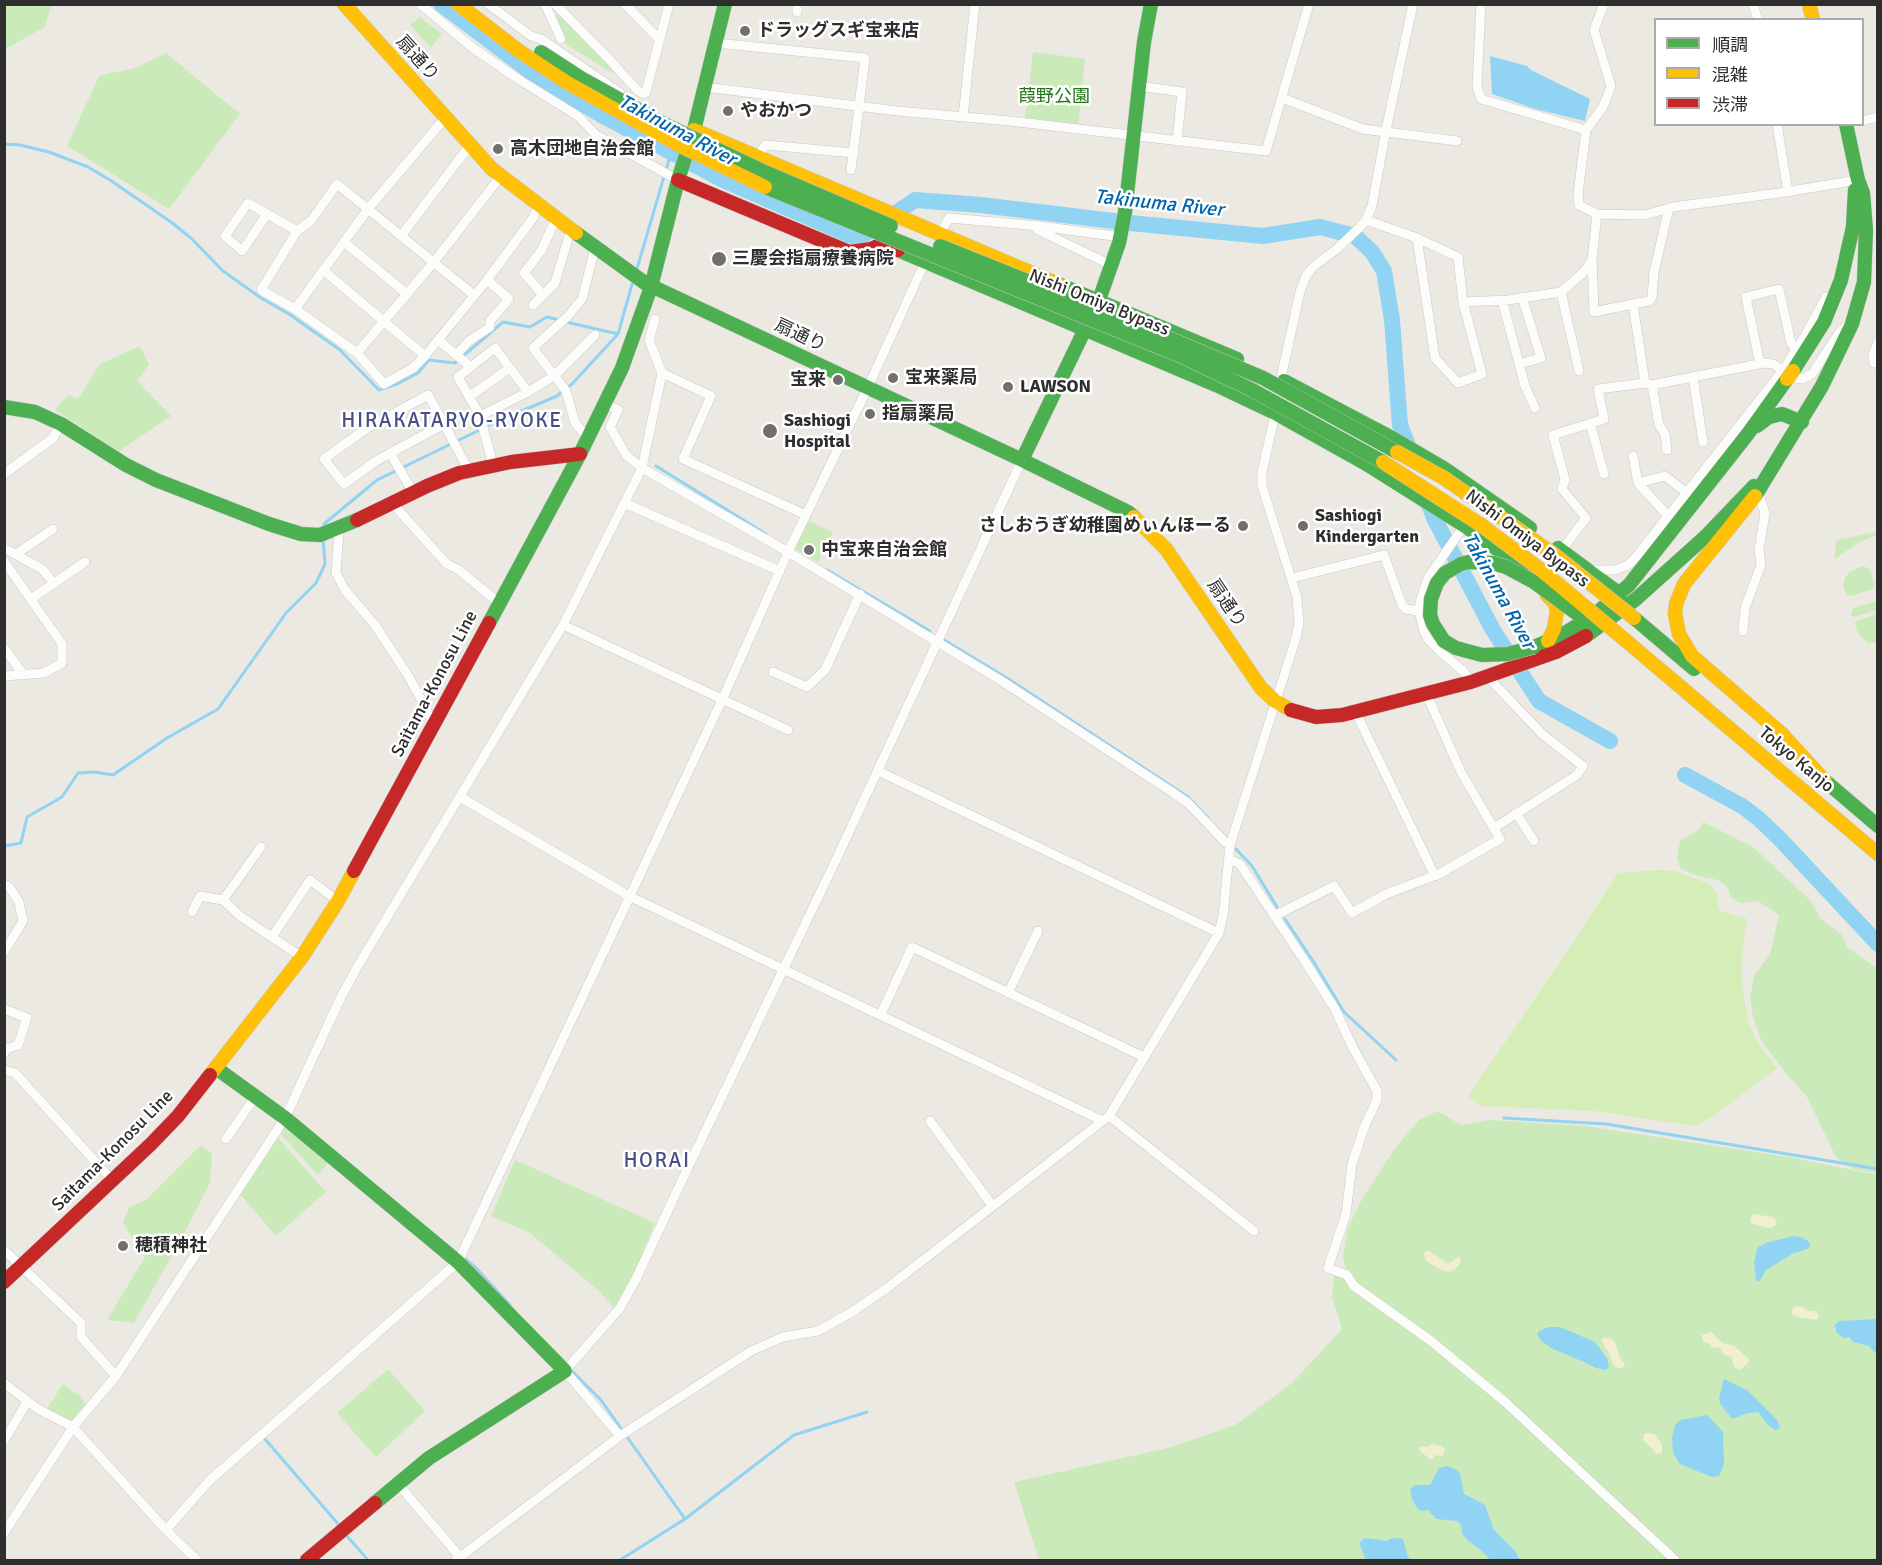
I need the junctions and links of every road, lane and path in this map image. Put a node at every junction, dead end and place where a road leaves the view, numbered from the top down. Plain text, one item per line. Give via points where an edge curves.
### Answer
1 (344, 4) edge
2 (420, 4) edge
3 (458, 4) edge
4 (474, 4) edge
5 (488, 4) edge
6 (545, 4) edge
7 (555, 4) edge
8 (625, 4) edge
9 (669, 4) edge
10 (726, 4) edge
11 (975, 4) edge
12 (1151, 4) edge
13 (1310, 4) edge
14 (1413, 4) edge
15 (1481, 4) edge
16 (1604, 4) edge
17 (561, 39) dead end
18 (659, 39) junction
19 (716, 43) junction
20 (705, 87) junction
21 (1139, 87) junction
22 (1282, 99) junction
23 (858, 105) junction
24 (963, 117) junction
25 (445, 118) junction
26 (1777, 126) edge
27 (1846, 126) edge
28 (694, 130) junction
29 (1386, 130) junction
30 (1586, 130) junction
31 (1133, 136) junction
32 (1177, 141) junction
33 (1456, 141) dead end
34 (470, 146) junction
35 (854, 153) junction
36 (759, 159) junction
37 (851, 170) dead end
38 (500, 177) junction
39 (679, 177) junction
40 (1858, 180) junction
41 (1788, 192) junction
42 (538, 206) junction
43 (1669, 208) junction
44 (368, 209) junction
45 (267, 214) junction
46 (1597, 214) junction
47 (556, 219) junction
48 (1364, 223) junction
49 (1034, 225) junction
50 (571, 229) junction
51 (297, 231) junction
52 (1865, 231) edge
53 (940, 234) junction
54 (1122, 234) junction
55 (401, 236) junction
56 (1417, 238) junction
57 (344, 242) junction
58 (596, 248) junction
59 (1592, 260) junction
60 (434, 262) junction
61 (925, 262) junction
62 (1113, 266) junction
63 (323, 270) junction
64 (487, 280) junction
65 (1852, 280) junction
66 (651, 287) junction
67 (1561, 291) junction
68 (407, 294) junction
69 (474, 295) junction
70 (543, 295) junction
71 (1522, 297) junction
72 (1099, 300) junction
73 (1502, 300) junction
74 (1463, 302) junction
75 (1633, 304) junction
76 (533, 305) dead end
77 (294, 309) junction
78 (655, 319) dead end
79 (385, 321) junction
80 (1852, 324) junction
81 (1086, 328) junction
82 (595, 334) dead end
83 (438, 340) junction
84 (1878, 342) edge
85 (1796, 350) junction
86 (357, 353) junction
87 (456, 355) junction
88 (425, 356) junction
89 (1519, 364) junction
90 (1760, 364) junction
91 (1878, 364) edge
92 (471, 367) junction
93 (510, 368) junction
94 (1579, 371) dead end
95 (662, 373) junction
96 (1788, 373) junction
97 (554, 376) junction
98 (1693, 377) junction
99 (1281, 379) junction
100 (1648, 384) junction
101 (868, 387) junction
102 (528, 392) junction
103 (470, 396) junction
104 (605, 403) junction
105 (4, 407) edge
106 (1535, 408) dead end
107 (1275, 413) junction
108 (480, 416) junction
109 (1802, 422) junction
110 (1590, 423) junction
111 (61, 424) junction
112 (444, 424) junction
113 (1747, 435) junction
114 (588, 438) junction
115 (1703, 442) dead end
116 (1667, 450) dead end
117 (1783, 452) junction
118 (390, 453) junction
119 (579, 454) junction
120 (1633, 456) dead end
121 (1022, 460) junction
122 (493, 465) junction
123 (642, 468) junction
124 (469, 471) junction
125 (4, 474) edge
126 (1604, 474) dead end
127 (1638, 483) junction
128 (413, 492) junction
129 (1758, 492) junction
130 (1687, 493) junction
131 (1483, 494) junction
132 (392, 503) junction
133 (624, 503) junction
134 (806, 515) junction
135 (1674, 519) junction
136 (53, 529) dead end
137 (339, 529) junction
138 (1462, 530) junction
139 (4, 548) edge
140 (1561, 551) junction
141 (788, 552) junction
142 (16, 554) junction
143 (4, 561) edge
144 (85, 562) dead end
145 (1587, 569) junction
146 (780, 571) junction
147 (1292, 578) junction
148 (54, 583) junction
149 (860, 594) junction
150 (1620, 594) junction
151 (31, 599) junction
152 (499, 603) junction
153 (1419, 611) junction
154 (563, 625) junction
155 (1743, 631) dead end
156 (1616, 637) junction
157 (1581, 639) junction
158 (937, 640) junction
159 (1548, 641) junction
160 (4, 648) edge
161 (1534, 654) junction
162 (1703, 671) junction
163 (773, 672) dead end
164 (24, 675) junction
165 (4, 676) edge
166 (1488, 677) junction
167 (1472, 682) junction
168 (1426, 693) junction
169 (722, 700) junction
170 (1275, 701) junction
171 (1355, 711) junction
172 (434, 724) junction
173 (788, 730) dead end
174 (878, 771) junction
175 (460, 797) junction
176 (1516, 813) junction
177 (1878, 826) edge
178 (1494, 828) junction
179 (1534, 841) dead end
180 (1230, 845) junction
181 (261, 847) dead end
182 (1878, 854) edge
183 (1229, 859) junction
184 (1435, 876) junction
185 (4, 884) edge
186 (629, 896) junction
187 (223, 900) junction
188 (338, 901) junction
189 (192, 912) dead end
190 (1274, 916) junction
191 (1038, 931) dead end
192 (1219, 933) junction
193 (272, 937) junction
194 (4, 952) edge
195 (302, 957) junction
196 (784, 969) junction
197 (1008, 993) junction
198 (4, 1009) edge
199 (880, 1014) junction
200 (4, 1054) edge
201 (1144, 1057) junction
202 (216, 1068) junction
203 (4, 1070) edge
204 (255, 1097) junction
205 (285, 1118) junction
206 (1106, 1118) junction
207 (930, 1120) dead end
208 (226, 1139) dead end
209 (112, 1180) junction
210 (992, 1205) junction
211 (1254, 1231) dead end
212 (4, 1250) edge
213 (458, 1262) junction
214 (21, 1266) junction
215 (4, 1282) edge
216 (565, 1371) junction
217 (116, 1376) junction
218 (4, 1383) edge
219 (27, 1402) junction
220 (73, 1427) junction
221 (620, 1436) junction
222 (4, 1441) edge
223 (398, 1484) junction
224 (166, 1530) junction
225 (4, 1533) edge
226 (458, 1559) edge
227 (197, 1560) edge
228 (307, 1560) edge
229 (1675, 1560) edge

1 - 25 main road, 扇通り
2 - 39 street via 518,80 578,116 596,135
3 - 156 main road, Nishi Omiya Bypass, bridge via 566,82 644,128 749,180 1181,356 1365,450 1481,525 1541,570
4 - 162 main road, Nishi Omiya Bypass, bridge via 581,78 705,144 901,231 1263,378 1444,478 1552,553
5 - 28 street via 625,97
6 - 17 street
7 - 18 street via 644,94
8 - 18 street
9 - 18 street
10 - 19 main road, Saitama-Konosu Line
11 - 24 street
12 - 21 main road
13 - 22 street
14 - 29 street
15 - 30 street via 1477,86 1481,99
16 - 30 street via 1594,30 1611,86
19 - 20 main road, Saitama-Konosu Line
19 - 23 street via 865,58
20 - 23 street
20 - 28 main road, Saitama-Konosu Line
21 - 31 main road
21 - 32 street via 1182,92
22 - 29 street via 1363,129
22 - 32 street via 1266,151
23 - 24 street
23 - 35 street
24 - 31 street
25 - 34 main road, 扇通り
25 - 44 street
26 - 41 street
27 - 40 main road
28 - 36 main road
28 - 39 main road, Saitama-Konosu Line
29 - 33 street
29 - 48 street via 1372,206
30 - 46 street via 1578,194 1580,205
31 - 32 street
31 - 54 main road
34 - 38 main road, 扇通り
34 - 55 street
35 - 36 street via 766,145
35 - 37 street
36 - 53 main road
38 - 42 main road, 扇通り
38 - 60 street
39 - 61 main road via 849,252 889,246
39 - 66 main road, Saitama-Konosu Line
40 - 41 street
40 - 52 main road via 1863,193
41 - 43 street
42 - 47 main road, 扇通り
42 - 64 street
43 - 46 street via 1645,215
43 - 75 street via 1652,297
44 - 51 street via 337,184 311,221
44 - 55 street
44 - 57 street
45 - 45 street via 248,203 225,236 242,251
45 - 51 street
46 - 59 street
47 - 50 main road, 扇通り
47 - 70 street via 542,251 524,273
48 - 56 street
48 - 99 street via 1306,276
49 - 53 street via 949,218
49 - 54 street
49 - 62 street
50 - 58 main road, 扇通り
50 - 70 street via 555,283
51 - 77 street via 261,290
52 - 65 main road
52 - 65 main road
53 - 72 main road
54 - 62 main road
55 - 60 street
56 - 74 street via 1458,257
56 - 74 street via 1435,358 1458,383 1482,374
57 - 63 street
57 - 68 street
58 - 66 main road, 扇通り
58 - 97 street via 582,299 533,348
59 - 67 street
59 - 75 street via 1594,312
60 - 68 street
60 - 69 street
61 - 81 main road
61 - 101 street
62 - 72 main road
63 - 77 street
63 - 79 street
64 - 69 street
64 - 87 street via 508,299 489,327
65 - 80 main road
65 - 85 street via 1831,285
65 - 96 main road
66 - 101 main road, 扇通り
66 - 104 main road, Saitama-Konosu Line
67 - 71 street
67 - 94 street
68 - 79 street
69 - 83 street
70 - 76 street
71 - 73 street
71 - 89 street via 1541,358
72 - 81 main road
72 - 99 main road
73 - 74 street
73 - 89 street
75 - 100 street
77 - 86 street
78 - 95 street via 649,340
79 - 86 street
79 - 88 street
80 - 96 street via 1839,333 1812,374 1803,379
80 - 109 main road
81 - 107 main road
81 - 121 main road
82 - 97 street
83 - 87 street
83 - 88 street
84 - 91 street via 1873,355 1874,363
85 - 90 street via 1779,289 1746,297
85 - 96 street
86 - 88 street via 384,384 413,368
87 - 92 street
89 - 106 street
90 - 96 street via 1773,364
90 - 98 street
92 - 93 street via 495,348
92 - 103 street via 458,377
93 - 102 street
93 - 103 street
95 - 123 street
95 - 134 street via 711,396 683,459
96 - 113 main road
96 - 130 street
97 - 102 street
97 - 114 street via 566,391 575,423
98 - 100 street
98 - 115 street
99 - 107 street
99 - 131 main road via 1394,439
100 - 110 street via 1598,389 1604,419
100 - 116 street
101 - 121 main road, 扇通り
101 - 134 street
102 - 108 street
103 - 108 street
104 - 114 main road, Saitama-Konosu Line
104 - 123 street via 618,410 610,427 626,455
105 - 111 main road via 34,412
107 - 138 main road via 1368,465
107 - 147 street via 1262,486
108 - 122 street
109 - 113 main road via 1782,414 1763,421
109 - 117 main road
110 - 126 street
110 - 140 street via 1553,435 1565,480 1562,489 1586,518
111 - 125 street via 52,438
111 - 137 main road via 156,480 269,524 301,534 320,535
112 - 118 street
112 - 118 street via 428,395 367,428 324,459 344,484
112 - 124 street
113 - 135 main road
114 - 119 main road, Saitama-Konosu Line
117 - 129 main road
117 - 157 main road via 1705,537 1636,599
118 - 128 street
119 - 122 main road
119 - 152 main road, Saitama-Konosu Line
120 - 127 street
121 - 158 street
121 - 170 main road, 扇通り via 1128,512 1145,526
122 - 124 main road
123 - 133 street
123 - 141 street
124 - 128 main road
127 - 130 street via 1665,476
127 - 135 street
128 - 132 main road
129 - 155 street via 1765,513 1759,550 1761,565 1745,608
129 - 162 main road via 1691,573 1676,604 1679,634
130 - 135 street
131 - 138 street
131 - 140 main road
132 - 137 main road
132 - 152 street via 447,564
133 - 146 street
133 - 154 street
134 - 141 street
135 - 145 street via 1628,565 1615,570
135 - 150 main road
135 - 157 main road via 1645,574 1625,599
136 - 142 street
137 - 172 street via 336,573 409,677
138 - 153 street via 1428,578
138 - 159 main road via 1515,562 1555,603 1556,619
139 - 142 street
140 - 145 main road
141 - 146 street
141 - 149 street
142 - 148 street via 42,569
143 - 151 street
144 - 148 street
145 - 150 main road
146 - 169 street
147 - 153 street via 1384,555 1402,605
147 - 170 street via 1299,623
148 - 151 street
149 - 158 street
149 - 163 street via 825,670 807,687
150 - 159 main road via 1593,616
151 - 164 street via 62,644 62,663 44,673
152 - 172 main road, Saitama-Konosu Line
153 - 167 street via 1428,639
154 - 169 street
154 - 175 street
156 - 161 main road, bridge via 1534,582 1499,565 1461,564 1445,573 1431,599 1430,615 1444,641 1482,656
156 - 182 main road, Tokyo Kanjo via 1666,673
157 - 161 main road
158 - 174 street
158 - 180 street via 1188,803
159 - 161 main road
160 - 164 street
161 - 166 main road via 1505,672
162 - 177 main road, Tokyo Kanjo via 1782,734 1825,781
164 - 165 street
166 - 167 main road
166 - 176 street via 1542,734 1583,766 1577,775
167 - 168 main road
168 - 171 main road
168 - 178 street via 1461,772
169 - 173 street
169 - 186 street
170 - 171 main road via 1316,717
170 - 180 street
171 - 184 street
172 - 188 main road, Saitama-Konosu Line
174 - 192 street
174 - 196 street
175 - 186 street
175 - 205 street via 341,997
176 - 178 street
176 - 179 street
178 - 184 street via 1500,839
180 - 183 street
181 - 187 street
183 - 190 street via 1240,864
183 - 192 street
184 - 190 street via 1386,894 1352,913 1334,886
185 - 194 street via 19,902 23,921
186 - 196 street
186 - 213 street
187 - 189 street via 200,896
187 - 193 street
188 - 193 street via 309,880
188 - 195 main road, Saitama-Konosu Line
190 - 229 street via 1335,1009 1377,1091 1352,1164 1346,1214 1328,1268 1347,1275 1354,1286 1414,1328 1504,1401
191 - 197 street
192 - 201 street
193 - 195 street
195 - 202 main road, Saitama-Konosu Line
196 - 199 street
196 - 216 street via 636,1279 620,1308
197 - 199 street via 912,947
197 - 201 street
198 - 200 street via 27,1018 18,1045 6,1049
199 - 206 street
201 - 206 street
202 - 204 main road
202 - 209 main road, Saitama-Konosu Line via 171,1122
203 - 209 street via 15,1073
204 - 205 main road
204 - 208 street
205 - 213 main road
205 - 217 street
206 - 210 street
206 - 211 street
207 - 210 street
209 - 214 main road, Saitama-Konosu Line
210 - 221 street via 852,1312 819,1331 783,1337 751,1351
212 - 214 street
213 - 216 main road
213 - 224 street via 208,1481
214 - 215 main road, Saitama-Konosu Line
214 - 217 street via 81,1323 81,1337
216 - 221 street
216 - 223 main road via 429,1458
217 - 220 street
218 - 219 street
219 - 220 street
219 - 222 street
220 - 224 street
220 - 225 street
221 - 226 street
223 - 226 street
223 - 228 main road
224 - 227 street

